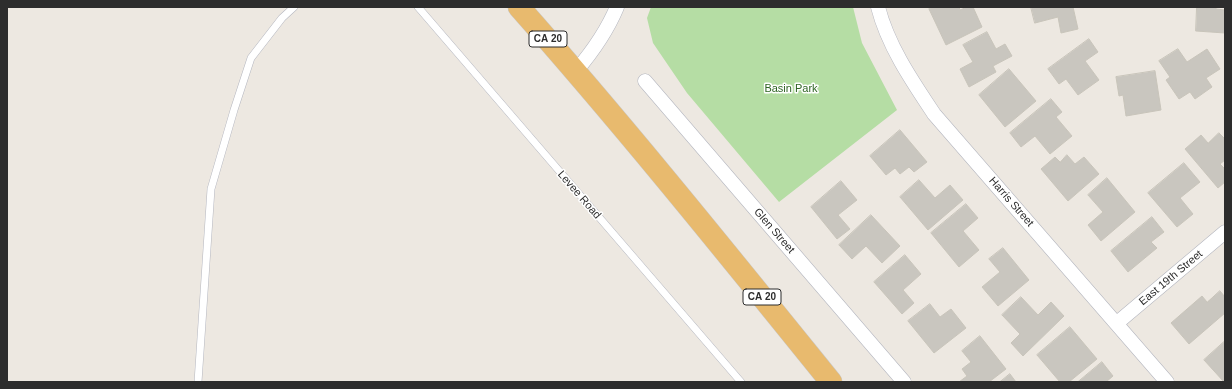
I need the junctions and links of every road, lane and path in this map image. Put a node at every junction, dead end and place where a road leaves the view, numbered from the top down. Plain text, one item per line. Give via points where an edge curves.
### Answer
1 (294, 7) edge
2 (418, 7) edge
3 (519, 7) edge
4 (617, 7) edge
5 (878, 7) edge
6 (576, 71) junction
7 (645, 81) dead end
8 (1225, 232) edge
9 (1117, 324) junction
10 (198, 382) edge
11 (741, 382) edge
12 (831, 382) edge
13 (904, 382) edge
14 (1167, 382) edge

1 - 10 lane via 282,18 251,58 211,190
2 - 11 lane, Levee Road
3 - 6 highway, CA 20
4 - 6 street via 594,50
5 - 9 street, Harris Street via 891,42 934,114
6 - 12 highway, CA 20
7 - 13 street, Glen Street
8 - 9 street, East 19th Street
9 - 14 street, Harris Street

